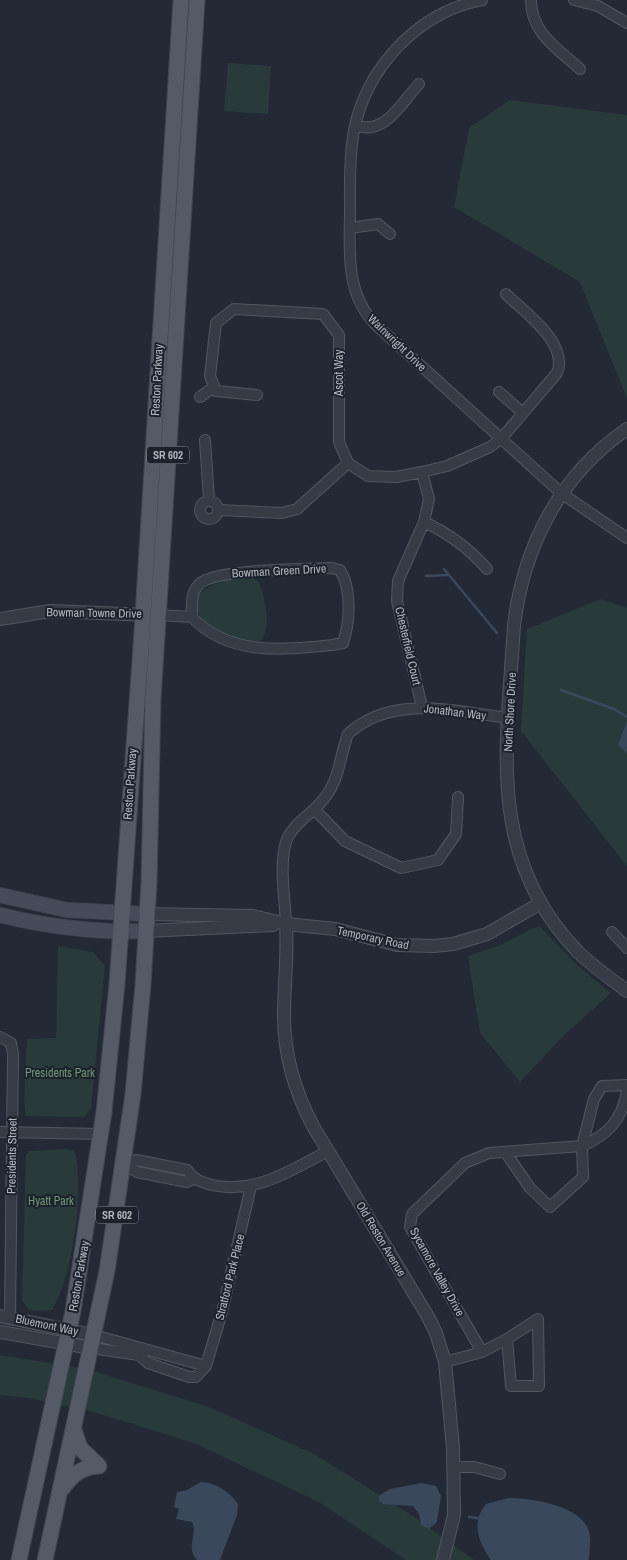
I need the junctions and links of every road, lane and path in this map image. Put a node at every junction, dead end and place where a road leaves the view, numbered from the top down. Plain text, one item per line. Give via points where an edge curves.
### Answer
1 (181, 0) edge
2 (197, 0) edge
3 (482, 0) edge
4 (531, 0) edge
5 (574, 0) edge
6 (627, 23) edge
7 (580, 69) dead end
8 (419, 84) dead end
9 (356, 125) junction
10 (350, 228) junction
11 (390, 234) dead end
12 (506, 294) dead end
13 (214, 387) junction
14 (499, 392) dead end
15 (257, 395) dead end
16 (200, 397) dead end
17 (523, 413) junction
18 (627, 429) edge
19 (501, 439) junction
20 (205, 440) dead end
21 (348, 463) junction
22 (422, 472) junction
23 (561, 493) junction
24 (209, 500) junction
25 (218, 510) junction
26 (424, 522) junction
27 (627, 538) edge
28 (488, 569) dead end
29 (142, 614) junction
30 (158, 615) junction
31 (192, 617) junction
32 (0, 619) edge
33 (422, 707) junction
34 (509, 718) junction
35 (458, 797) dead end
36 (315, 810) junction
37 (0, 895) edge
38 (541, 903) junction
39 (121, 913) junction
40 (147, 914) junction
41 (0, 915) edge
42 (286, 924) junction
43 (146, 931) junction
44 (120, 932) junction
45 (612, 932) dead end
46 (627, 948) edge
47 (627, 991) edge
48 (0, 1037) edge
49 (627, 1085) edge
50 (627, 1091) edge
51 (0, 1132) edge
52 (12, 1133) junction
53 (101, 1134) junction
54 (582, 1146) junction
55 (328, 1151) junction
56 (506, 1152) junction
57 (124, 1164) junction
58 (251, 1186) junction
59 (5, 1317) edge
60 (0, 1332) edge
61 (67, 1336) junction
62 (508, 1339) junction
63 (92, 1341) junction
64 (482, 1352) junction
65 (444, 1362) junction
66 (206, 1366) junction
67 (74, 1423) junction
68 (454, 1466) junction
69 (500, 1474) dead end
70 (59, 1492) junction
71 (19, 1560) edge
72 (45, 1560) edge
73 (443, 1560) edge

1 - 29 main road, Reston Parkway / SR 602
2 - 30 main road, Reston Parkway / SR 602
3 - 9 street, Wainwright Drive via 424,24 396,48 365,95
4 - 7 street via 531,14 543,35
5 - 6 street via 598,6
8 - 9 street via 384,124 376,128
9 - 10 street, Wainwright Drive
10 - 11 street via 378,224
10 - 19 street, Wainwright Drive via 353,283 364,310 375,324
12 - 17 street via 550,338 560,359 557,372
13 - 15 street via 216,391
13 - 16 street
13 - 21 street, Ascot Way via 210,376 216,323 234,308 323,314 339,336 340,442
14 - 17 street
17 - 19 street
18 - 23 street, North Shore Drive via 585,464
19 - 22 street via 481,452
19 - 23 street, Wainwright Drive
20 - 24 street
21 - 22 street via 373,477
21 - 25 street via 297,509 282,513
22 - 26 street, Chesterfield Court via 428,499
23 - 27 street, Wainwright Drive
23 - 34 street, North Shore Drive via 538,533 522,577 514,625
24 - 25 street via 217,505
24 - 25 street via 201,505 201,515 209,519
26 - 28 street via 446,532 470,549
26 - 33 street, Chesterfield Court via 398,581 398,601
29 - 30 street, Bowman Towne Drive
29 - 32 street, Bowman Towne Drive via 50,611
29 - 39 main road, Reston Parkway / SR 602
30 - 31 street
30 - 40 main road, Reston Parkway / SR 602 via 150,747
31 - 31 street, Bowman Green Drive via 204,630 226,642 251,648 343,643 348,627 346,580 340,570 332,568 232,573 202,581 192,593
33 - 34 street, Jonathan Way
33 - 36 street, Jonathan Way via 383,715 363,723 348,734 336,778 328,795
34 - 38 street, North Shore Drive via 509,816 521,862
35 - 36 street via 456,834 438,860 401,868 344,841
36 - 42 street, Jonathan Way via 289,834 286,842
37 - 39 main road via 68,910
38 - 42 street, Temporary Road via 488,934 434,946 397,944 335,929
38 - 47 street, North Shore Drive via 580,953
39 - 40 main road
39 - 44 main road, Reston Parkway / SR 602
40 - 42 street, Temporary Road via 252,916
40 - 43 main road, Reston Parkway / SR 602
41 - 44 main road via 52,927
42 - 43 street, Temporary Road
42 - 55 street, Old Reston Avenue via 284,1015 287,1052 299,1095
43 - 44 main road
43 - 57 main road, Reston Parkway / SR 602
44 - 53 main road, Reston Parkway / SR 602
45 - 46 street
48 - 52 street, Presidents Street via 11,1043 13,1054
49 - 54 street via 602,1086 591,1107
50 - 54 street, Sycamore Valley Drive via 625,1105 614,1123 601,1138
51 - 52 street
52 - 53 street
52 - 59 street, Presidents Street
53 - 61 main road, Reston Parkway / SR 602
54 - 56 street, Sycamore Valley Drive
54 - 56 street via 583,1177 550,1207 530,1188
55 - 58 street via 276,1178
55 - 65 street, Old Reston Avenue via 436,1333
56 - 64 street, Sycamore Valley Drive via 489,1153 465,1163 412,1214 410,1227
57 - 58 street via 137,1172 187,1182 194,1179 223,1187
57 - 63 main road, Reston Parkway / SR 602
58 - 66 street, Stratford Park Place
59 - 61 street, Bluemont Way
60 - 61 street, Bluemont Way
61 - 63 street, Bluemont Way
61 - 71 main road, Reston Parkway / SR 602
62 - 62 street via 511,1386 539,1386 538,1319
62 - 64 street
63 - 66 street
63 - 66 street via 139,1355 148,1363 189,1377 196,1377
63 - 67 main road, Reston Parkway / SR 602
64 - 65 street
65 - 68 street, Old Reston Avenue
67 - 70 main road, Reston Parkway / SR 602
67 - 70 main road via 80,1448 99,1466 84,1468 74,1474
68 - 69 street
68 - 73 street, Old Reston Avenue via 454,1516
70 - 72 main road, Reston Parkway / SR 602

